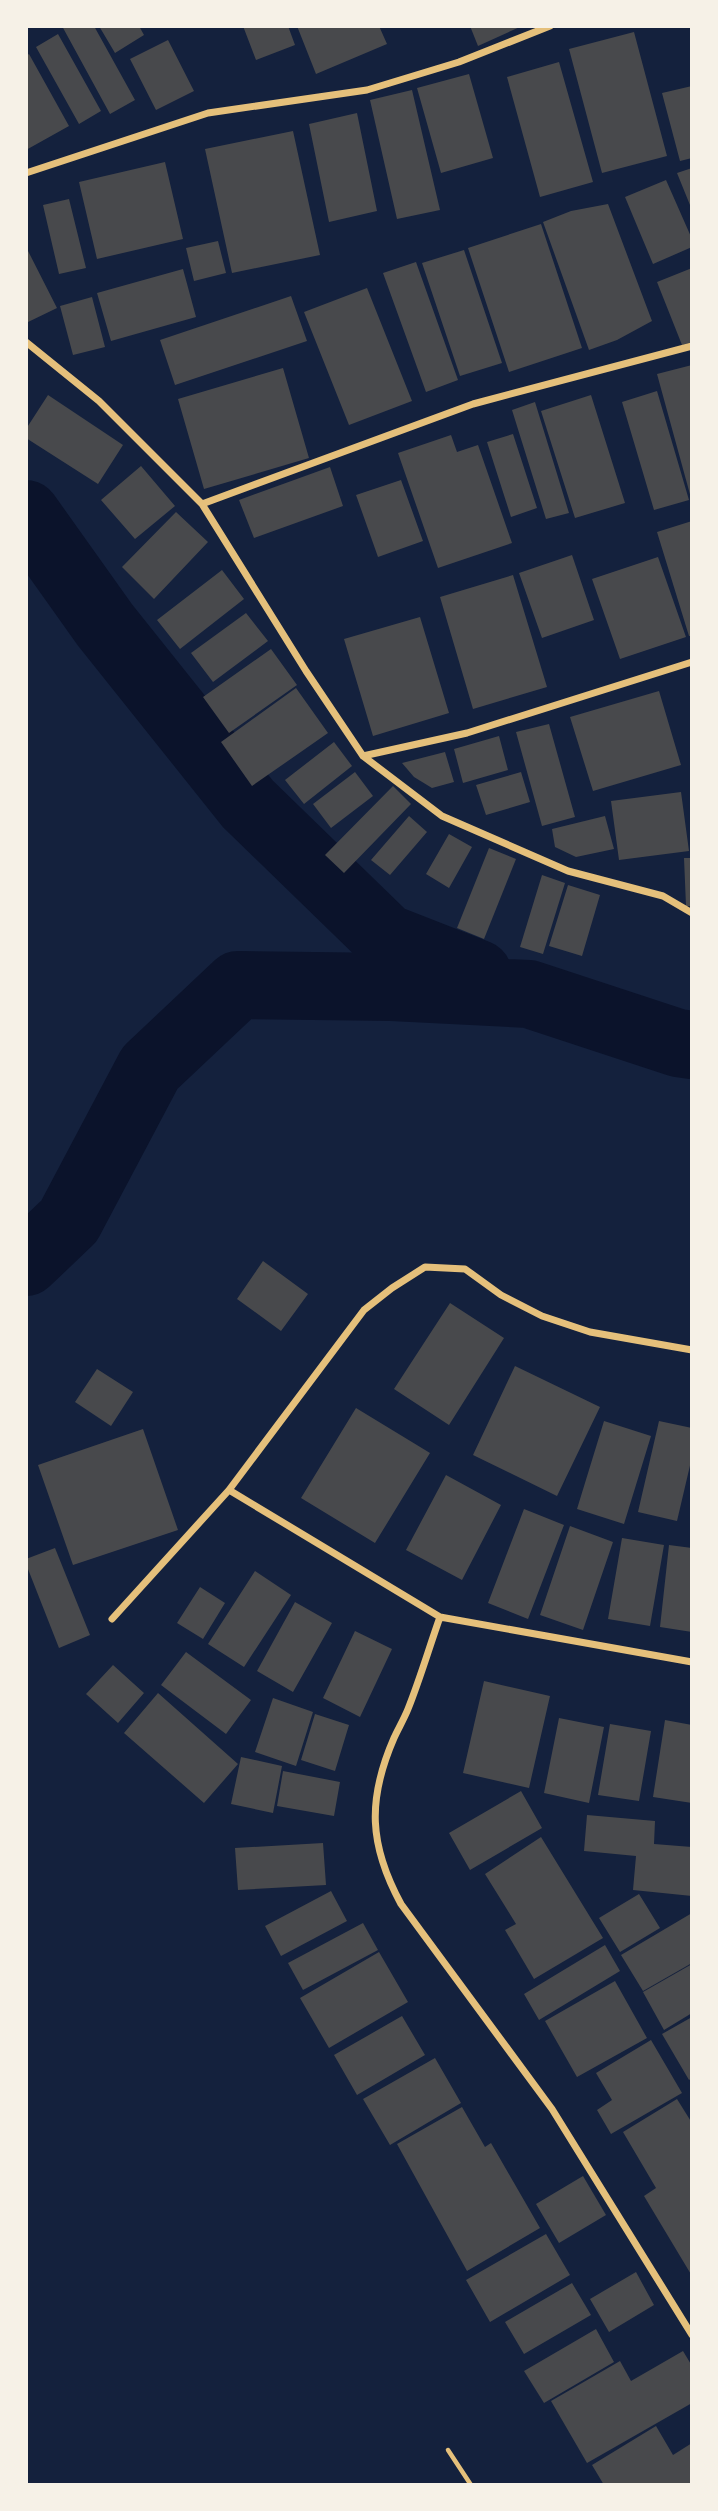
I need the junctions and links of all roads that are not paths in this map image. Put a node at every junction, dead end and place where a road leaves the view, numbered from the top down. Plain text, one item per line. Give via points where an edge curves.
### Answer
1 (550, 26) edge
2 (26, 173) edge
3 (26, 342) edge
4 (692, 346) edge
5 (202, 505) junction
6 (692, 662) edge
7 (363, 755) junction
8 (692, 913) edge
9 (692, 1350) edge
10 (229, 1490) junction
11 (440, 1617) junction
12 (113, 1619) dead end
13 (692, 1662) edge
14 (692, 2335) edge

1 - 2 street via 459,62 367,90 208,113
3 - 5 street via 99,401
4 - 5 street via 473,404
5 - 7 street
6 - 7 street via 467,733
7 - 8 street via 442,816 568,871 663,896
9 - 10 street via 590,1332 542,1316 465,1269 425,1267 364,1310
10 - 11 street
10 - 12 street
11 - 13 street
11 - 14 street via 376,1787 374,1823 386,1877 401,1904 552,2109

